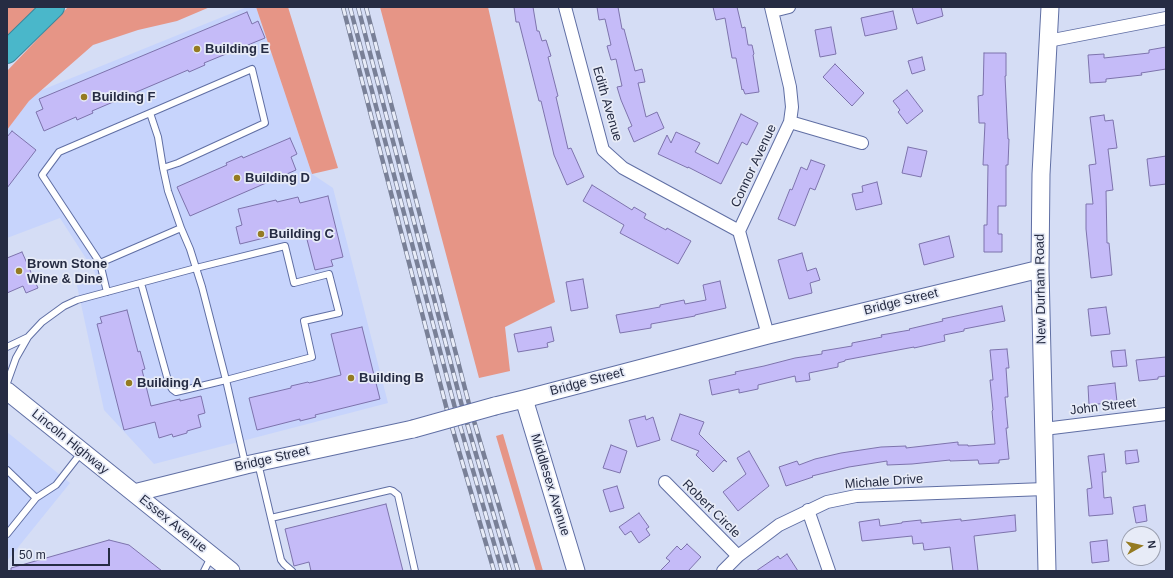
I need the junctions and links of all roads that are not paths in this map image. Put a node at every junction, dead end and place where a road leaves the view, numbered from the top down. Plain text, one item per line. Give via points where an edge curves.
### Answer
1 (53, 7) edge
2 (565, 7) edge
3 (788, 7) edge
4 (1050, 7) edge
5 (772, 9) edge
6 (1166, 18) edge
7 (1048, 41) junction
8 (7, 52) edge
9 (150, 113) junction
10 (790, 122) junction
11 (862, 143) dead end
12 (163, 168) junction
13 (181, 228) junction
14 (739, 231) junction
15 (100, 263) junction
16 (196, 268) junction
17 (1040, 269) junction
18 (141, 283) junction
19 (107, 292) junction
20 (768, 335) junction
21 (28, 337) junction
22 (7, 347) edge
23 (226, 380) junction
24 (7, 383) edge
25 (7, 391) edge
26 (524, 399) junction
27 (1166, 414) edge
28 (1044, 429) junction
29 (82, 452) junction
30 (252, 463) junction
31 (7, 470) edge
32 (665, 482) dead end
33 (1045, 489) junction
34 (134, 493) junction
35 (36, 498) junction
36 (808, 510) junction
37 (271, 518) junction
38 (7, 534) edge
39 (212, 556) junction
40 (738, 556) junction
41 (204, 571) edge
42 (231, 571) edge
43 (292, 571) edge
44 (415, 571) edge
45 (576, 571) edge
46 (724, 571) edge
47 (829, 571) edge
48 (1047, 571) edge

1 - 8 highway
2 - 14 street, Edith Avenue via 604,150 623,168
3 - 5 street
4 - 7 street, New Durham Road
5 - 10 street, Connor Avenue via 790,88
6 - 7 street
7 - 17 street, New Durham Road via 1041,174
9 - 12 lane via 158,137
9 - 12 lane via 252,69 265,123
9 - 15 lane via 59,152 42,175
10 - 11 street
10 - 14 street, Connor Avenue
12 - 13 lane
13 - 15 lane
13 - 16 lane
14 - 20 street
15 - 19 lane
16 - 18 lane
16 - 23 lane
16 - 23 lane via 284,246 294,283 329,274 339,312 304,321 312,357
17 - 20 street, Bridge Street
17 - 28 street, New Durham Road
18 - 19 lane
18 - 23 lane via 172,389 176,392
19 - 21 lane via 64,306 42,322
20 - 26 street, Bridge Street
21 - 22 lane
21 - 24 lane via 16,358
23 - 30 lane
25 - 29 street, Lincoln Highway
26 - 30 street, Bridge Street, bridge via 413,429
26 - 45 street, Middlesex Avenue
27 - 28 street, John Street
28 - 33 street, New Durham Road
29 - 34 street, Lincoln Highway
29 - 35 lane via 56,486
30 - 34 street, Bridge Street
30 - 37 lane
31 - 35 lane
32 - 40 street, Robert Circle
33 - 36 street, Michale Drive via 856,496 827,502
33 - 48 street, New Durham Road
34 - 39 street, Essex Avenue
35 - 38 lane
36 - 40 street, Michale Drive via 780,525
36 - 47 street
37 - 43 lane via 281,560
37 - 44 lane via 393,491 398,495
39 - 41 lane
39 - 42 street, Essex Avenue
40 - 46 street, Michale Drive

